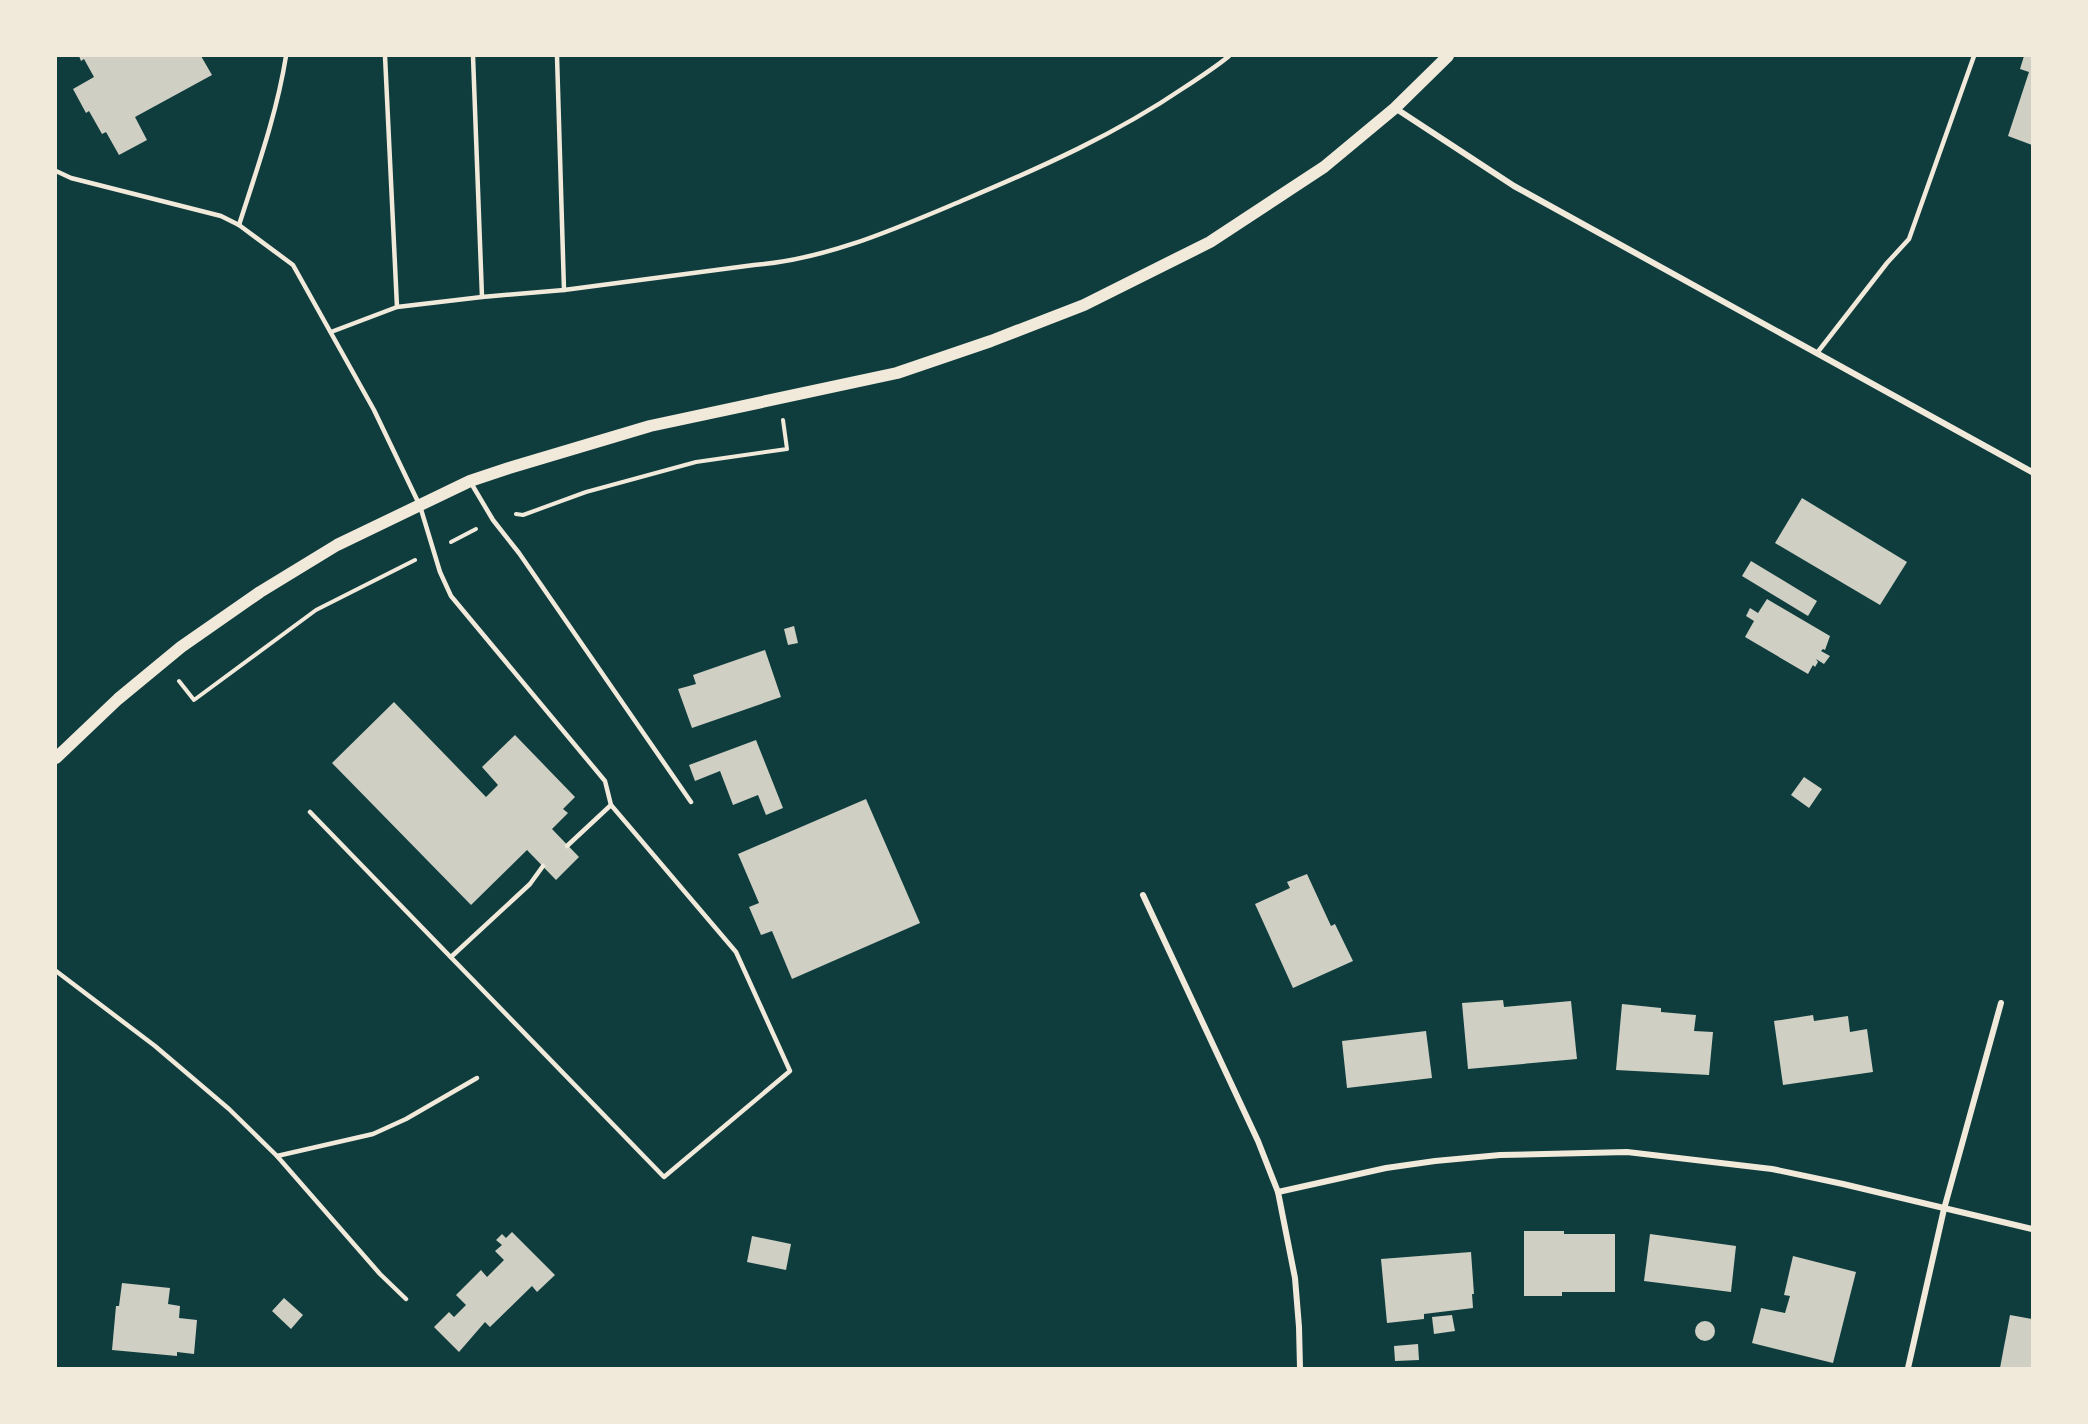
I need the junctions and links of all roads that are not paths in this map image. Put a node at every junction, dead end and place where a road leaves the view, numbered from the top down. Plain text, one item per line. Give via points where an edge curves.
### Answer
1 (286, 56) edge
2 (385, 56) edge
3 (473, 56) edge
4 (557, 56) edge
5 (1229, 56) edge
6 (1448, 56) edge
7 (1974, 56) edge
8 (1395, 108) junction
9 (56, 171) edge
10 (239, 225) junction
11 (564, 290) junction
12 (482, 297) junction
13 (397, 308) junction
14 (331, 332) junction
15 (1817, 353) junction
16 (2032, 472) edge
17 (470, 481) junction
18 (420, 506) junction
19 (56, 758) edge
20 (691, 801) dead end
21 (611, 805) junction
22 (310, 812) dead end
23 (567, 846) dead end
24 (543, 866) dead end
25 (1143, 895) dead end
26 (451, 957) junction
27 (56, 971) edge
28 (2001, 1003) dead end
29 (477, 1078) dead end
30 (277, 1156) junction
31 (1278, 1192) junction
32 (1944, 1209) junction
33 (2032, 1229) edge
34 (406, 1299) dead end
35 (1300, 1368) edge
36 (1908, 1368) edge

1 - 10 lane via 260,162
2 - 13 lane
3 - 12 lane
4 - 11 lane
5 - 11 lane via 1150,111 1107,135 1037,169 856,244 785,262
6 - 8 main road
7 - 15 lane via 1909,239
8 - 15 street via 1514,186
8 - 17 main road via 1324,167 1210,242 1084,305 897,373 650,426
9 - 10 lane via 200,210
10 - 14 lane via 294,265
11 - 12 lane
12 - 13 lane
13 - 14 lane
14 - 18 lane
15 - 16 street
17 - 18 main road
17 - 20 lane via 493,520
18 - 19 main road via 337,545 260,592 163,662
18 - 21 lane via 451,596 605,781
21 - 23 lane
21 - 26 lane via 736,952 790,1071 664,1177
22 - 26 lane
24 - 26 lane via 530,884
25 - 31 street
27 - 30 lane via 185,1070
28 - 32 street
29 - 30 lane via 373,1134
30 - 34 lane
31 - 32 street via 1435,1161 1627,1152 1772,1169
31 - 35 street via 1295,1278
32 - 33 street
32 - 36 street

